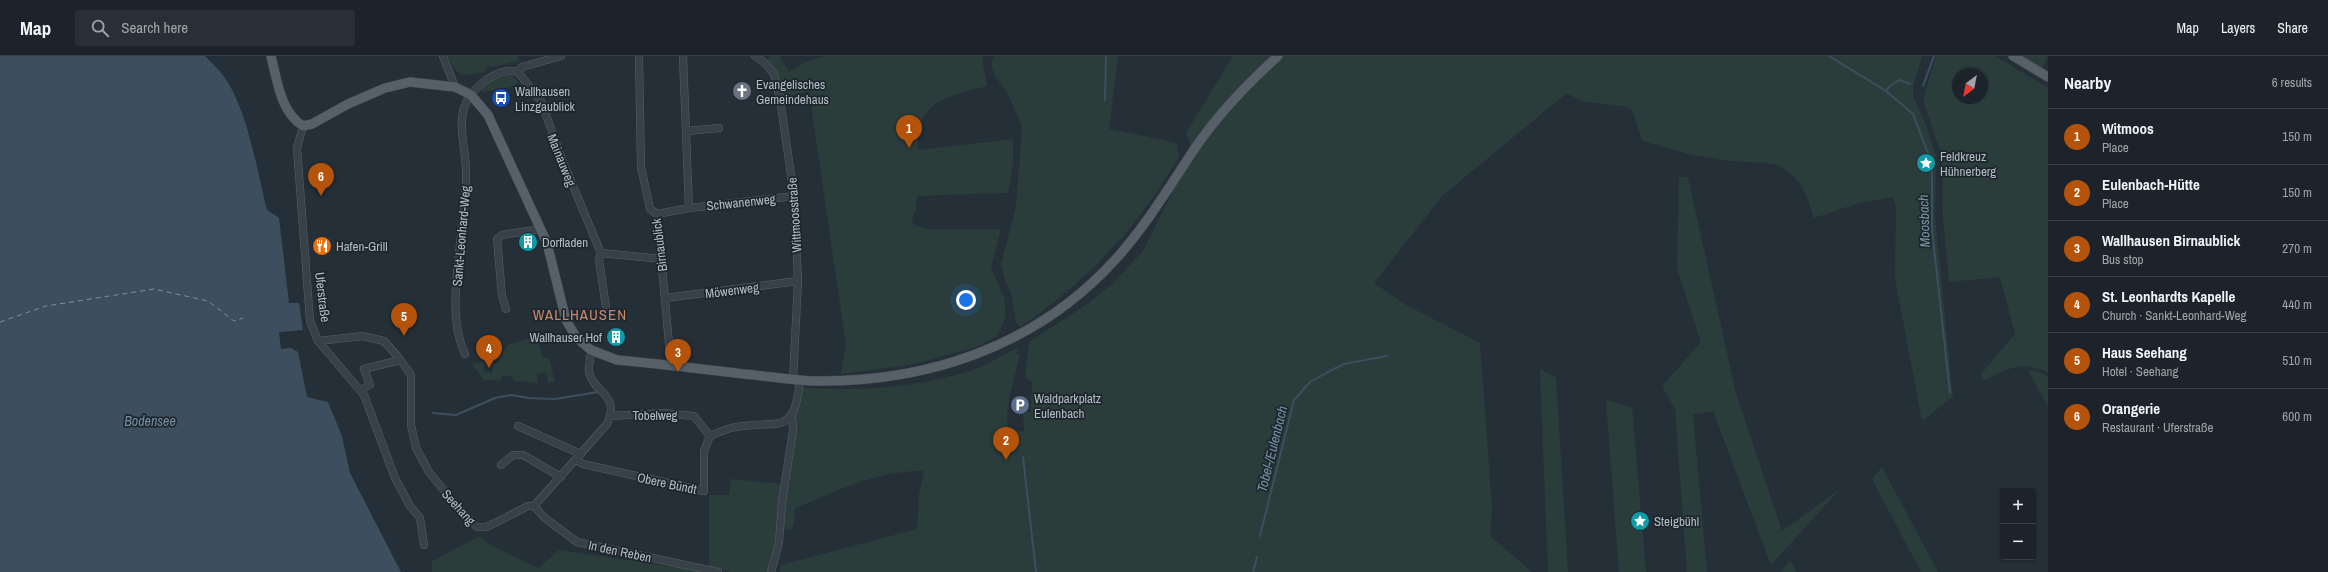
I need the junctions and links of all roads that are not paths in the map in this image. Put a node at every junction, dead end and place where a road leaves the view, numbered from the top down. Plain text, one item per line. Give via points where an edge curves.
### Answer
1 (271, 56) edge
2 (444, 56) edge
3 (561, 56) edge
4 (640, 56) edge
5 (683, 56) edge
6 (755, 56) edge
7 (1278, 56) edge
8 (2013, 56) edge
9 (765, 59) edge
10 (518, 72) junction
11 (2048, 77) edge
12 (455, 87) junction
13 (471, 95) junction
14 (303, 126) junction
15 (718, 128) dead end
16 (686, 131) junction
17 (794, 196) junction
18 (689, 208) junction
19 (657, 214) junction
20 (541, 229) junction
21 (601, 253) junction
22 (662, 259) junction
23 (798, 281) junction
24 (665, 298) junction
25 (606, 307) dead end
26 (506, 309) dead end
27 (318, 341) junction
28 (592, 350) junction
29 (465, 354) dead end
30 (400, 360) junction
31 (671, 365) junction
32 (797, 380) junction
33 (360, 390) junction
34 (611, 416) junction
35 (792, 416) junction
36 (518, 426) dead end
37 (710, 436) junction
38 (579, 457) junction
39 (501, 465) dead end
40 (561, 477) junction
41 (534, 506) junction
42 (424, 545) dead end
43 (718, 572) edge
44 (771, 572) edge

1 - 14 main road via 286,107 290,115
2 - 12 street
3 - 10 street via 522,67
4 - 19 street, Birnaublick via 641,167 650,209
5 - 16 street, Schwanenweg
6 - 9 street
7 - 32 main road via 1248,83 1216,120 1147,221 1114,261 1080,293 1050,316 988,350 912,374 873,380
8 - 11 main road
9 - 17 street, Wittmoosstraße via 774,74 780,99
10 - 13 street via 512,70 492,76
10 - 21 street, Mainauweg via 541,101 562,162
12 - 13 main road
12 - 14 main road via 410,82 385,88
13 - 20 main road via 488,115
13 - 29 street, Sankt-Leonhard-Weg via 464,109 466,206 456,275 458,340
14 - 27 street, Uferstraße via 297,148 307,297 310,321
15 - 16 street
16 - 18 street, Schwanenweg
17 - 18 street, Schwanenweg
17 - 23 street, Wittmoosstraße
18 - 19 street, Schwanenweg
19 - 22 street, Birnaublick
20 - 26 street via 497,238 502,296
20 - 28 main road via 566,320 576,337
21 - 22 street
21 - 25 street, Mainauweg via 599,260
22 - 24 street, Birnaublick
23 - 24 street, Möwenweg
23 - 32 street, Wittmoosstraße
24 - 31 street, Birnaublick
27 - 30 street, Seehang via 364,336 384,341
27 - 33 street, Uferstraße
28 - 31 main road via 617,360
28 - 34 street via 589,372 595,383 608,396
30 - 33 street via 364,369 370,385
30 - 41 street, Seehang via 411,375 411,426 416,448 429,472 455,504 477,527 486,527 528,506
31 - 32 main road
32 - 35 street via 799,394
33 - 42 street, Uferstraße via 395,478 410,506 420,518
34 - 37 street, Tobelweg via 663,412 694,416
34 - 38 street, Seehang via 602,431
35 - 37 street via 784,423 736,427
35 - 44 street via 793,430 782,502 779,543
36 - 38 street
37 - 38 street, Obere Bündt via 704,451 704,491 584,464
38 - 40 street, Seehang
39 - 40 street via 513,455 523,455
40 - 41 street, Seehang
41 - 43 street, In den Reben via 545,518 577,542

